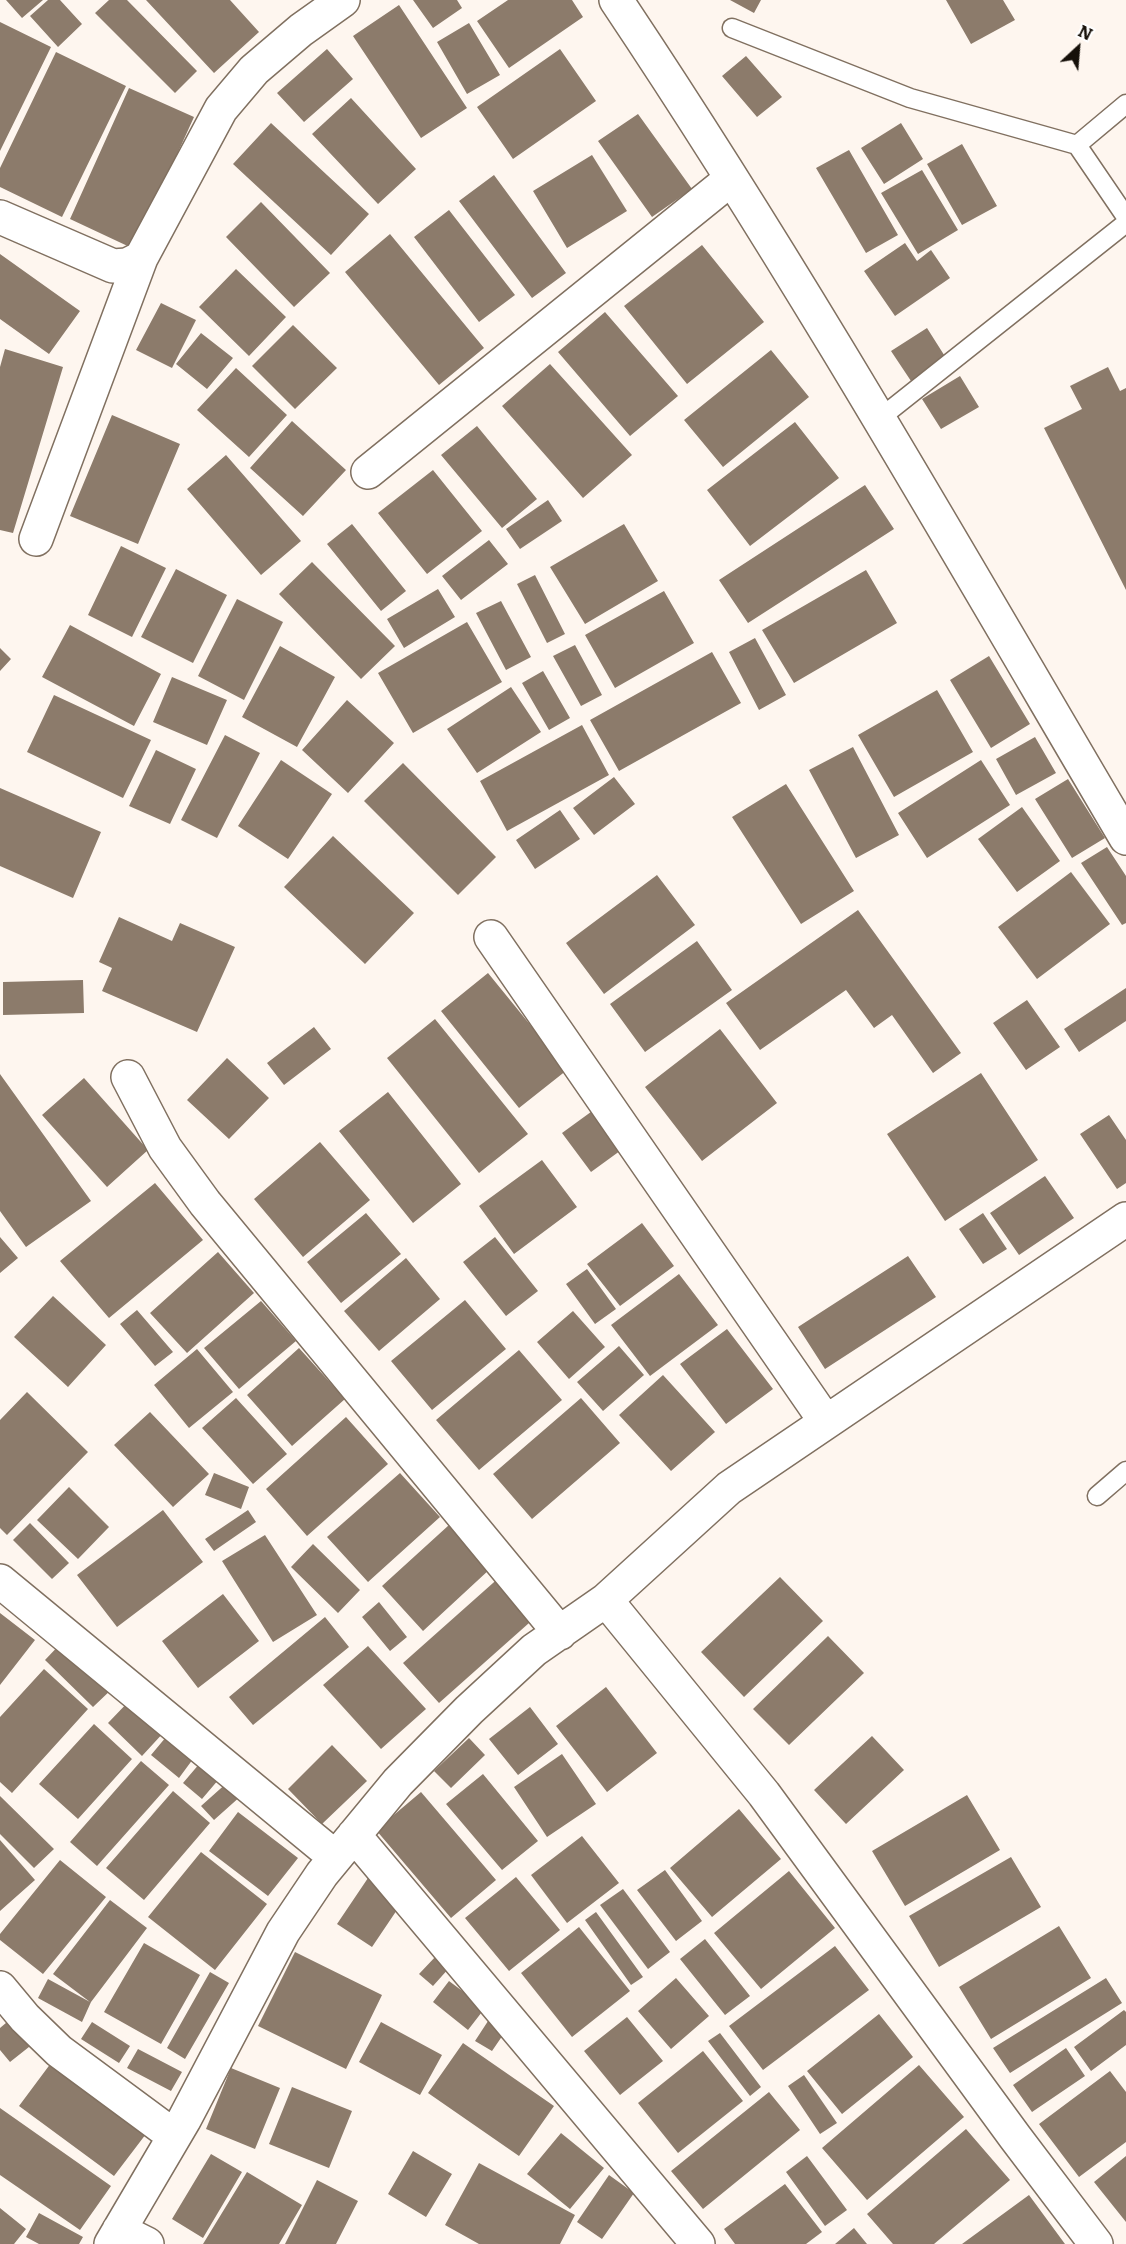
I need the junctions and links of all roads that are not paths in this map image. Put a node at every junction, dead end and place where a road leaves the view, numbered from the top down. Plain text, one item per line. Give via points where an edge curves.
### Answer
1 (343, 0) edge
2 (616, 0) edge
3 (732, 28) dead end
4 (1126, 104) edge
5 (1077, 145) junction
6 (731, 179) junction
7 (0, 217) edge
8 (1126, 218) edge
9 (1126, 223) edge
10 (141, 258) junction
11 (879, 419) junction
12 (368, 472) dead end
13 (36, 539) dead end
14 (1123, 827) edge
15 (491, 937) dead end
16 (128, 1077) dead end
17 (1126, 1219) edge
18 (826, 1422) junction
19 (1126, 1471) edge
20 (1097, 1496) dead end
21 (0, 1581) edge
22 (606, 1600) junction
23 (560, 1633) junction
24 (345, 1846) junction
25 (0, 1988) edge
26 (174, 2136) junction
27 (126, 2239) edge
28 (698, 2244) edge
29 (1096, 2244) edge

1 - 10 street via 254,70 221,109
2 - 6 street
3 - 5 lane via 910,98
4 - 5 lane
5 - 8 lane
6 - 11 street
6 - 12 street
7 - 10 street via 113,266 128,265
9 - 11 lane
10 - 13 street
11 - 14 street
15 - 18 street
16 - 23 street via 165,1149 205,1203
17 - 18 street
18 - 22 street via 729,1488
19 - 20 lane
21 - 24 street
22 - 23 street
22 - 29 street via 764,1794
23 - 24 street via 534,1650 469,1710 398,1782
24 - 26 street via 321,1874 283,1932
24 - 28 street
25 - 26 street via 59,2051
26 - 27 street

